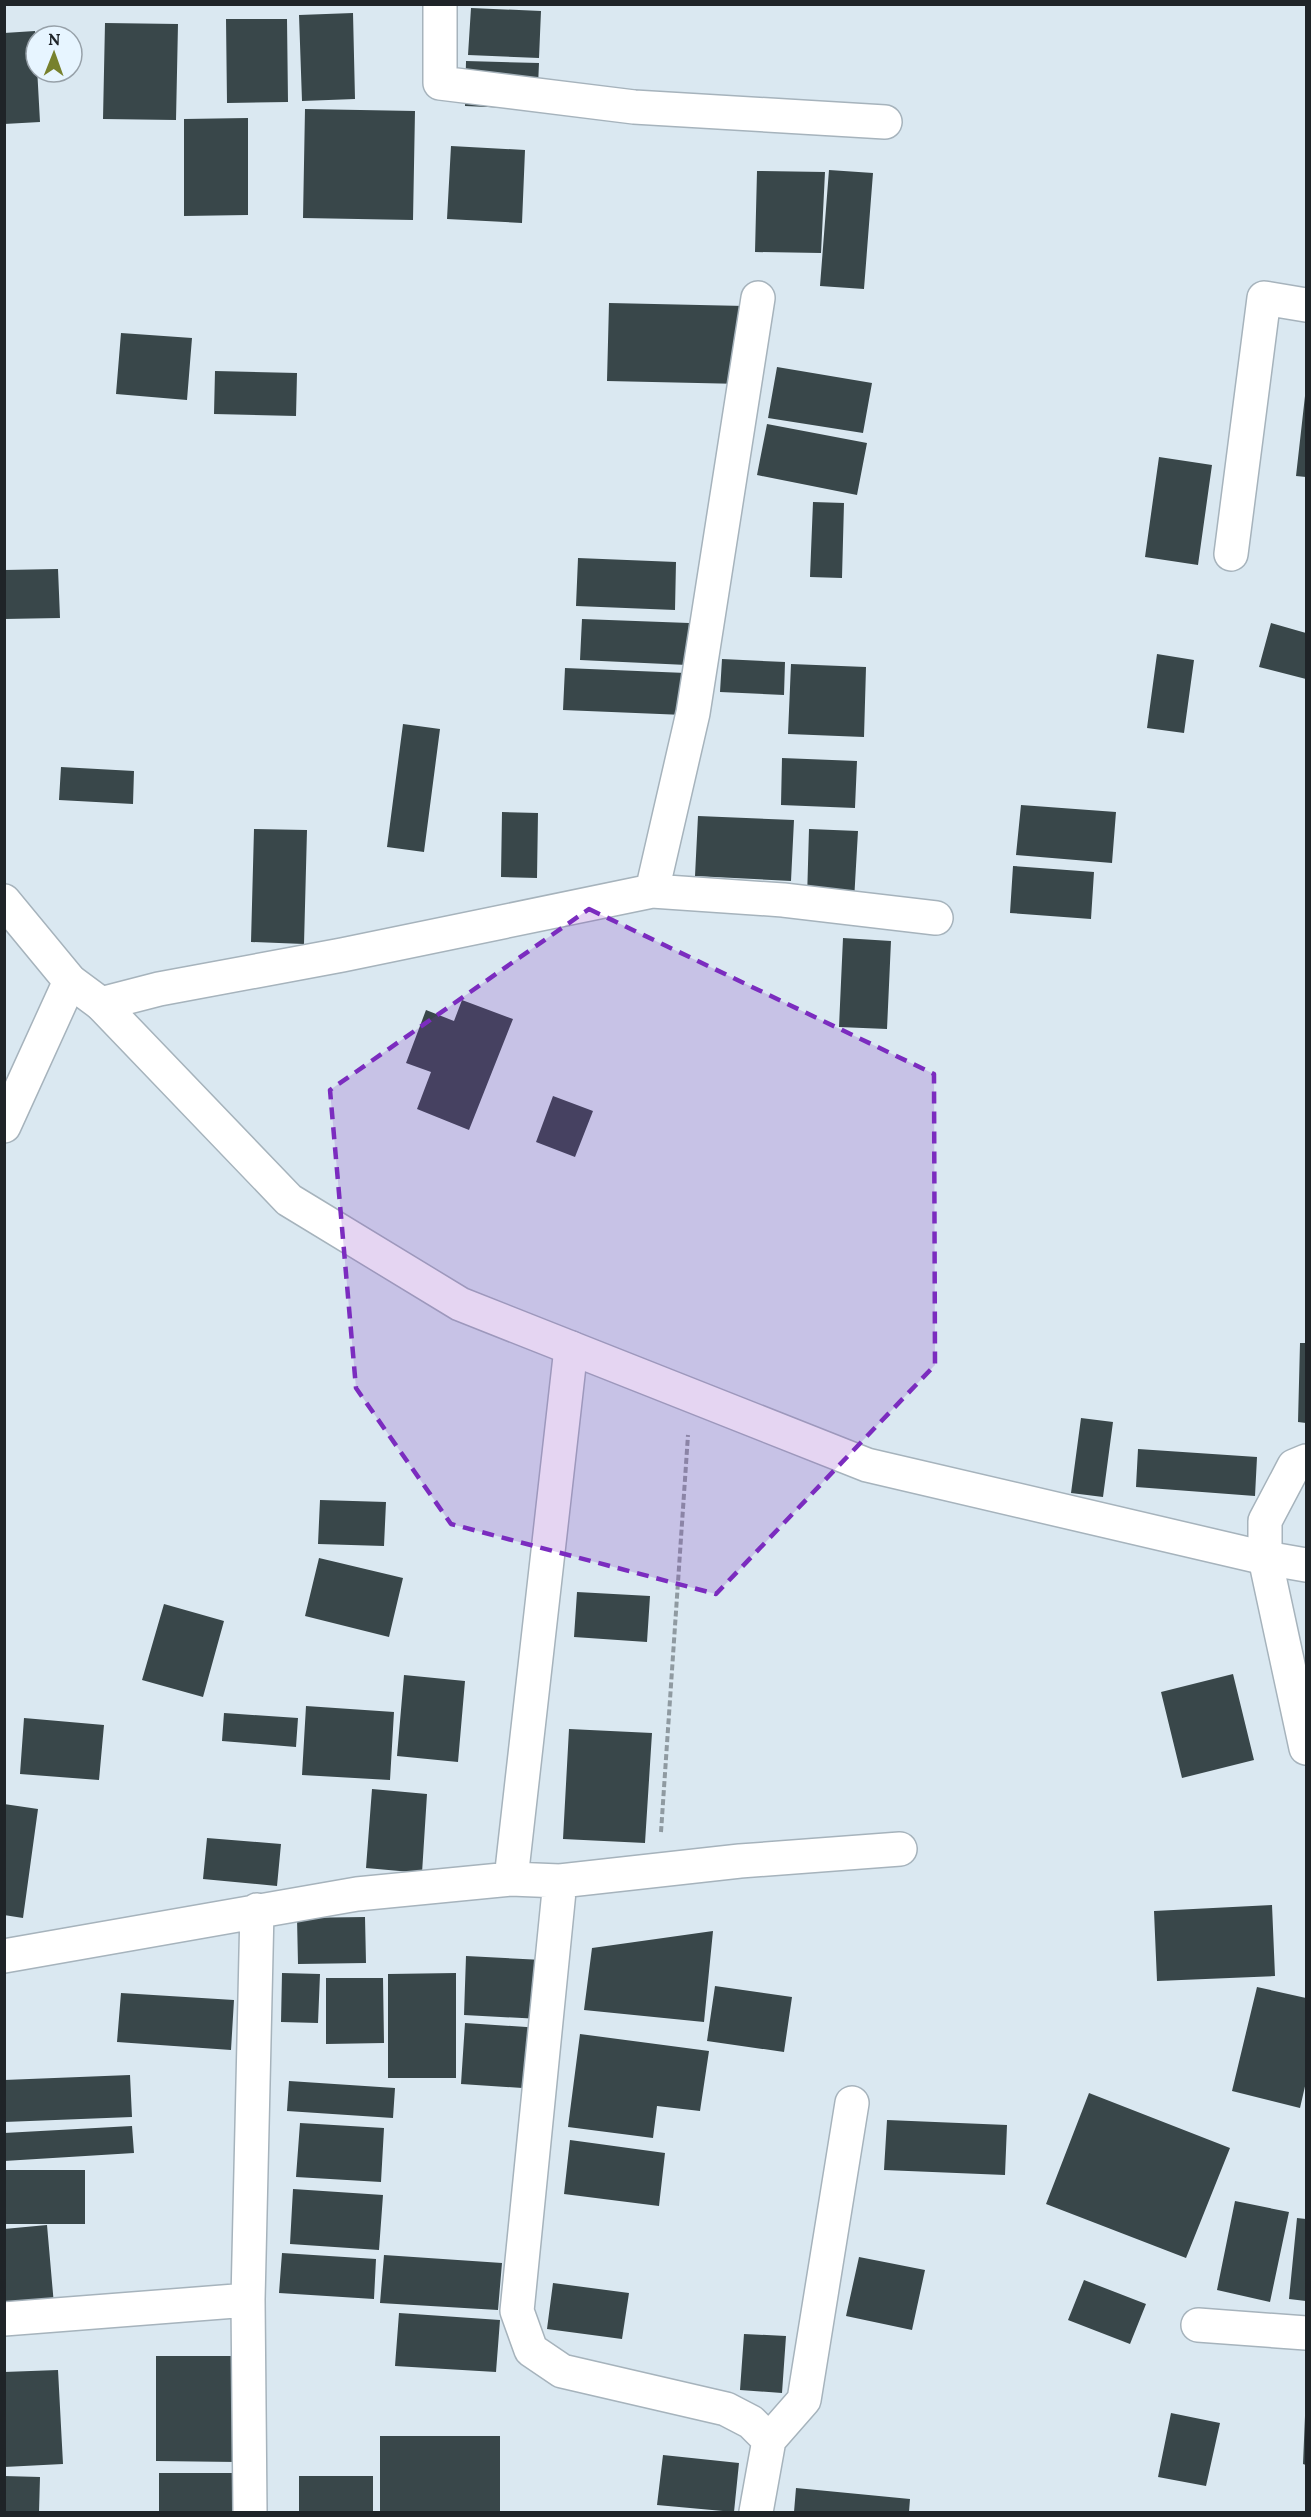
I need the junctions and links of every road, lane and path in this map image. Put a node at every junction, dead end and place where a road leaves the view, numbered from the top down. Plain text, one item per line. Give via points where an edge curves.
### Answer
1 (440, 4) edge
2 (885, 122) dead end
3 (758, 298) dead end
4 (1306, 305) edge
5 (1231, 554) dead end
6 (652, 891) junction
7 (4, 901) edge
8 (936, 918) dead end
9 (70, 981) junction
10 (101, 1004) junction
11 (4, 1126) edge
12 (570, 1348) junction
13 (691, 1396) junction
14 (1306, 1461) edge
15 (1265, 1558) junction
16 (1306, 1565) edge
17 (1306, 1748) edge
18 (900, 1849) dead end
19 (658, 1870) junction
20 (511, 1879) junction
21 (560, 1881) junction
22 (257, 1911) junction
23 (4, 1956) edge
24 (852, 2103) dead end
25 (248, 2300) junction
26 (4, 2319) edge
27 (1198, 2325) dead end
28 (1306, 2332) edge
29 (769, 2440) junction
30 (250, 2512) edge
31 (756, 2512) edge

1 - 2 street via 440,83 634,107
3 - 6 street via 693,713
4 - 5 street via 1264,298
6 - 8 street via 783,900
6 - 10 street via 342,956 159,989
7 - 9 street
9 - 10 street
9 - 11 street
10 - 12 street via 289,1200 460,1304
12 - 13 street
12 - 20 street
13 - 15 street via 867,1465
13 - 19 path
14 - 15 street via 1294,1466 1265,1521
15 - 16 street
15 - 17 street
18 - 19 street
19 - 21 street
20 - 21 street
20 - 22 street via 357,1894
21 - 29 street via 517,2312 531,2350 562,2371 726,2409 750,2422
22 - 23 street
22 - 25 street
24 - 29 street via 804,2400
25 - 26 street
25 - 30 street
27 - 28 street
29 - 31 street

